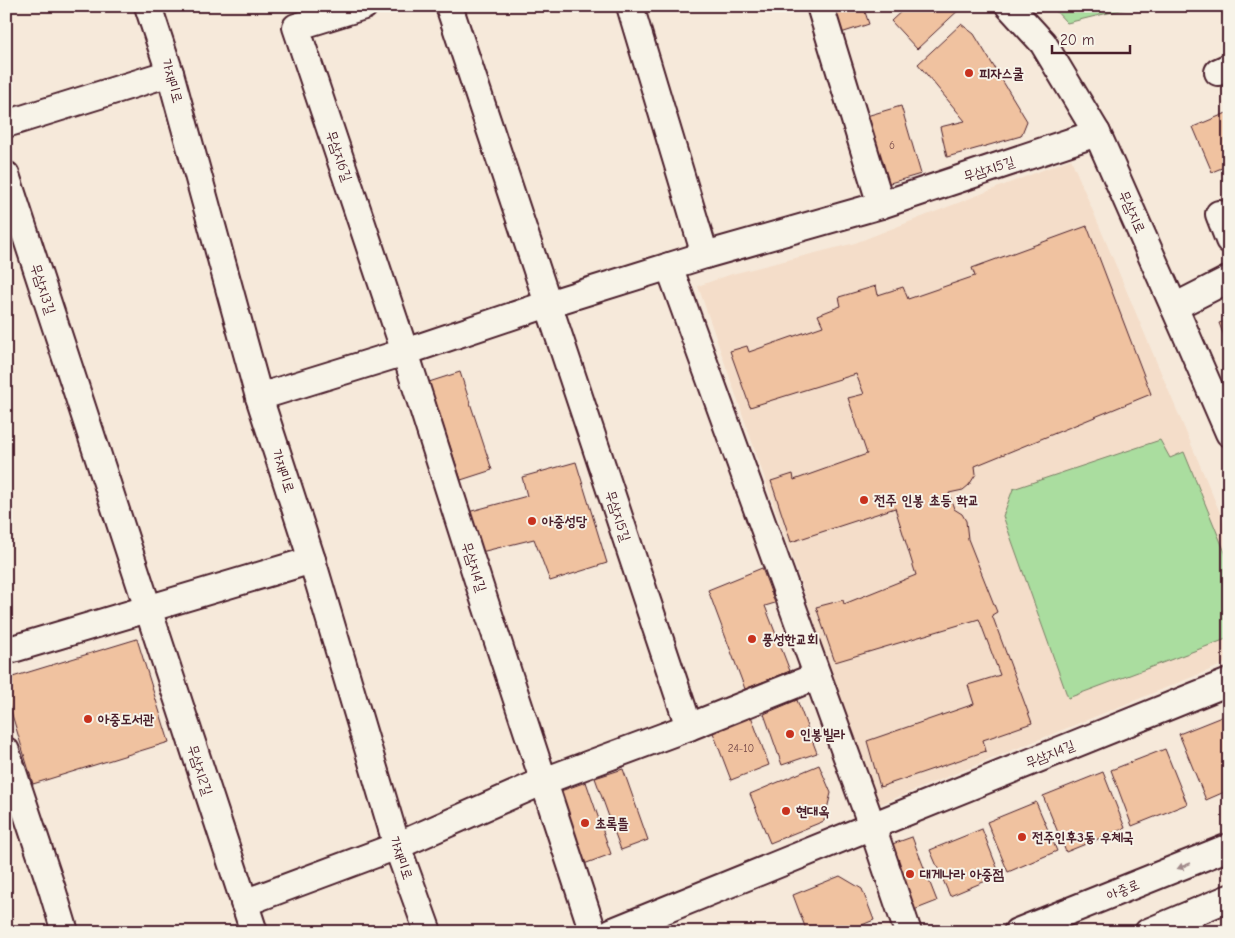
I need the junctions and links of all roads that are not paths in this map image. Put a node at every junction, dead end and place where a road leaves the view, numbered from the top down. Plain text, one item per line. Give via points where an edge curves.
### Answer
1 (148, 6) edge
2 (364, 6) edge
3 (449, 6) edge
4 (630, 6) edge
5 (820, 6) edge
6 (1009, 6) edge
7 (170, 73) junction
8 (6, 124) edge
9 (1097, 133) junction
10 (6, 176) edge
11 (881, 205) junction
12 (1219, 214) dead end
13 (1229, 240) edge
14 (704, 255) junction
15 (669, 266) junction
16 (1229, 279) edge
17 (548, 304) junction
18 (1174, 307) junction
19 (405, 352) junction
20 (259, 397) junction
21 (80, 402) joint
22 (1229, 433) edge
23 (312, 560) junction
24 (147, 608) junction
25 (6, 650) edge
26 (817, 676) junction
27 (1229, 682) edge
28 (689, 727) junction
29 (6, 752) edge
30 (544, 781) junction
31 (872, 826) junction
32 (396, 846) junction
33 (1229, 847) edge
34 (1229, 898) edge
35 (244, 903) junction
36 (65, 932) edge
37 (254, 932) edge
38 (428, 932) edge
39 (593, 932) edge
40 (611, 932) edge
41 (908, 932) edge
42 (1017, 932) edge
43 (1148, 932) edge

1 - 7 street, 가재미로
2 - 19 street, 무삼지6길 via 296,27
3 - 17 street, 무삼지5길
4 - 14 street
5 - 11 street
6 - 9 street, 무삼지로 via 1043,43
7 - 8 street
7 - 20 street, 가재미로
9 - 11 street, 무삼지5길
9 - 18 street, 무삼지로
10 - 21 street, 무삼지3길
11 - 14 street, 무삼지5길
12 - 13 street
14 - 15 street, 무삼지5길
15 - 17 street, 무삼지5길
15 - 26 street
16 - 18 street
17 - 19 street, 무삼지5길
17 - 28 street, 무삼지5길
18 - 22 street, 무삼지로
19 - 20 street, 무삼지5길
19 - 30 street, 무삼지4길
20 - 23 street, 가재미로
21 - 24 street, 무삼지2길
23 - 24 street
23 - 32 street, 가재미로
24 - 25 street
24 - 35 street, 무삼지2길
26 - 28 street
26 - 31 street
27 - 31 street, 무삼지4길
28 - 30 street
29 - 36 street
30 - 32 street
30 - 39 street, 무삼지4길
31 - 40 street, 무삼지4길
31 - 41 street
32 - 35 street
32 - 38 street, 가재미로
33 -> 42 street, 아중로
34 - 43 street
35 - 37 street, 무삼지2길

